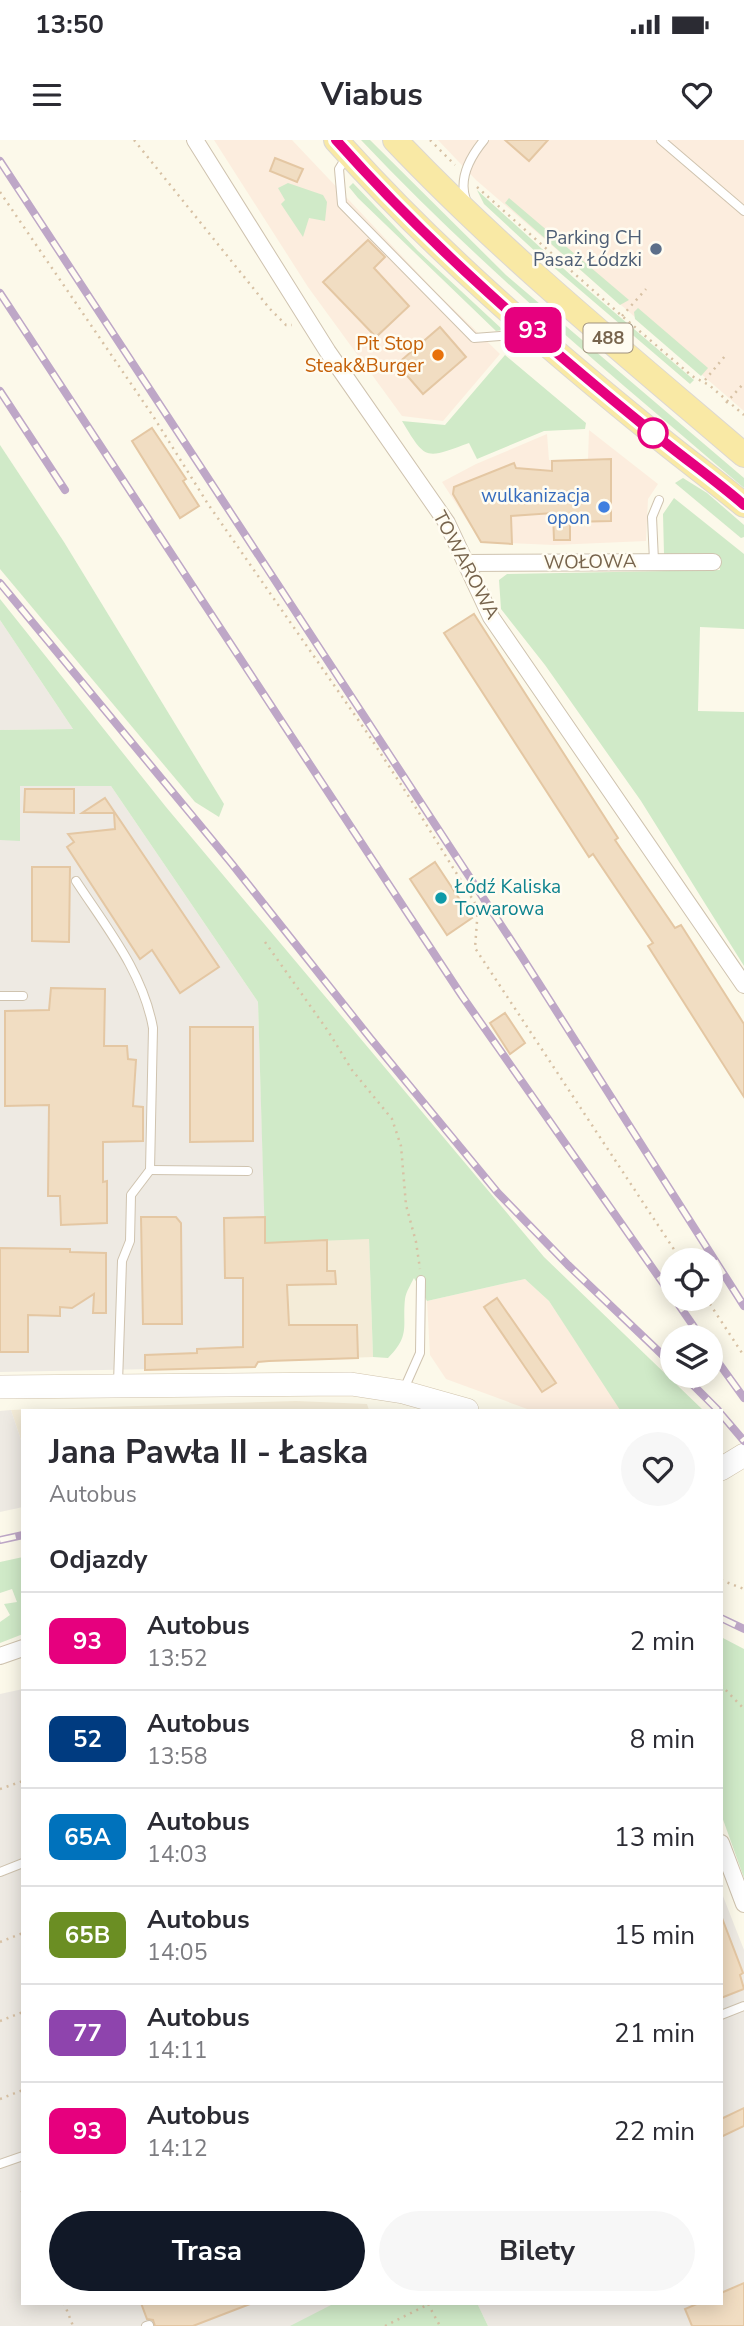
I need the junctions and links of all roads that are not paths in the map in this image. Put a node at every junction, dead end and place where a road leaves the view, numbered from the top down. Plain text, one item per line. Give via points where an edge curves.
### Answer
1 (195, 140) edge
2 (395, 140) edge
3 (484, 140) edge
4 (661, 140) edge
5 (342, 147) edge
6 (744, 211) edge
7 (473, 219) junction
8 (536, 333) junction
9 (744, 454) edge
10 (659, 500) dead end
11 (744, 505) edge
12 (654, 561) junction
13 (713, 562) dead end
14 (467, 563) junction
15 (76, 881) dead end
16 (744, 985) edge
17 (0, 996) edge
18 (23, 996) dead end
19 (150, 1170) junction
20 (248, 1171) dead end
21 (421, 1280) road end
22 (118, 1386) junction
23 (0, 1387) edge
24 (403, 1392) junction
25 (463, 1409) edge
26 (744, 1455) edge
27 (723, 1468) edge
28 (21, 1649) edge
29 (0, 1656) edge
30 (723, 1848) edge
31 (21, 1864) edge
32 (0, 1872) edge
33 (744, 1904) edge
34 (744, 2006) edge
35 (723, 2014) edge
36 (21, 2157) edge
37 (0, 2164) edge

1 - 14 street, TOWAROWA via 306,318 447,523
2 - 7 main road, 488
3 - 7 lane via 464,174 462,190
4 - 6 lane
5 - 8 main road, 488 via 435,243
5 - 8 lane via 342,204 474,338
7 - 9 main road, 488
8 - 11 main road, 488
10 - 12 lane via 652,517
12 - 13 street, WOŁOWA
12 - 14 street, WOŁOWA
14 - 16 street, TOWAROWA via 491,617
15 - 19 lane via 131,966 150,1008
17 - 18 lane
19 - 20 lane
19 - 22 lane via 131,1195 130,1241 122,1261
21 - 24 lane via 420,1353
22 - 23 street
22 - 24 street via 321,1384
24 - 25 street
26 - 27 street
28 - 29 street
30 - 33 street
31 - 32 lane
34 - 35 lane
36 - 37 lane

